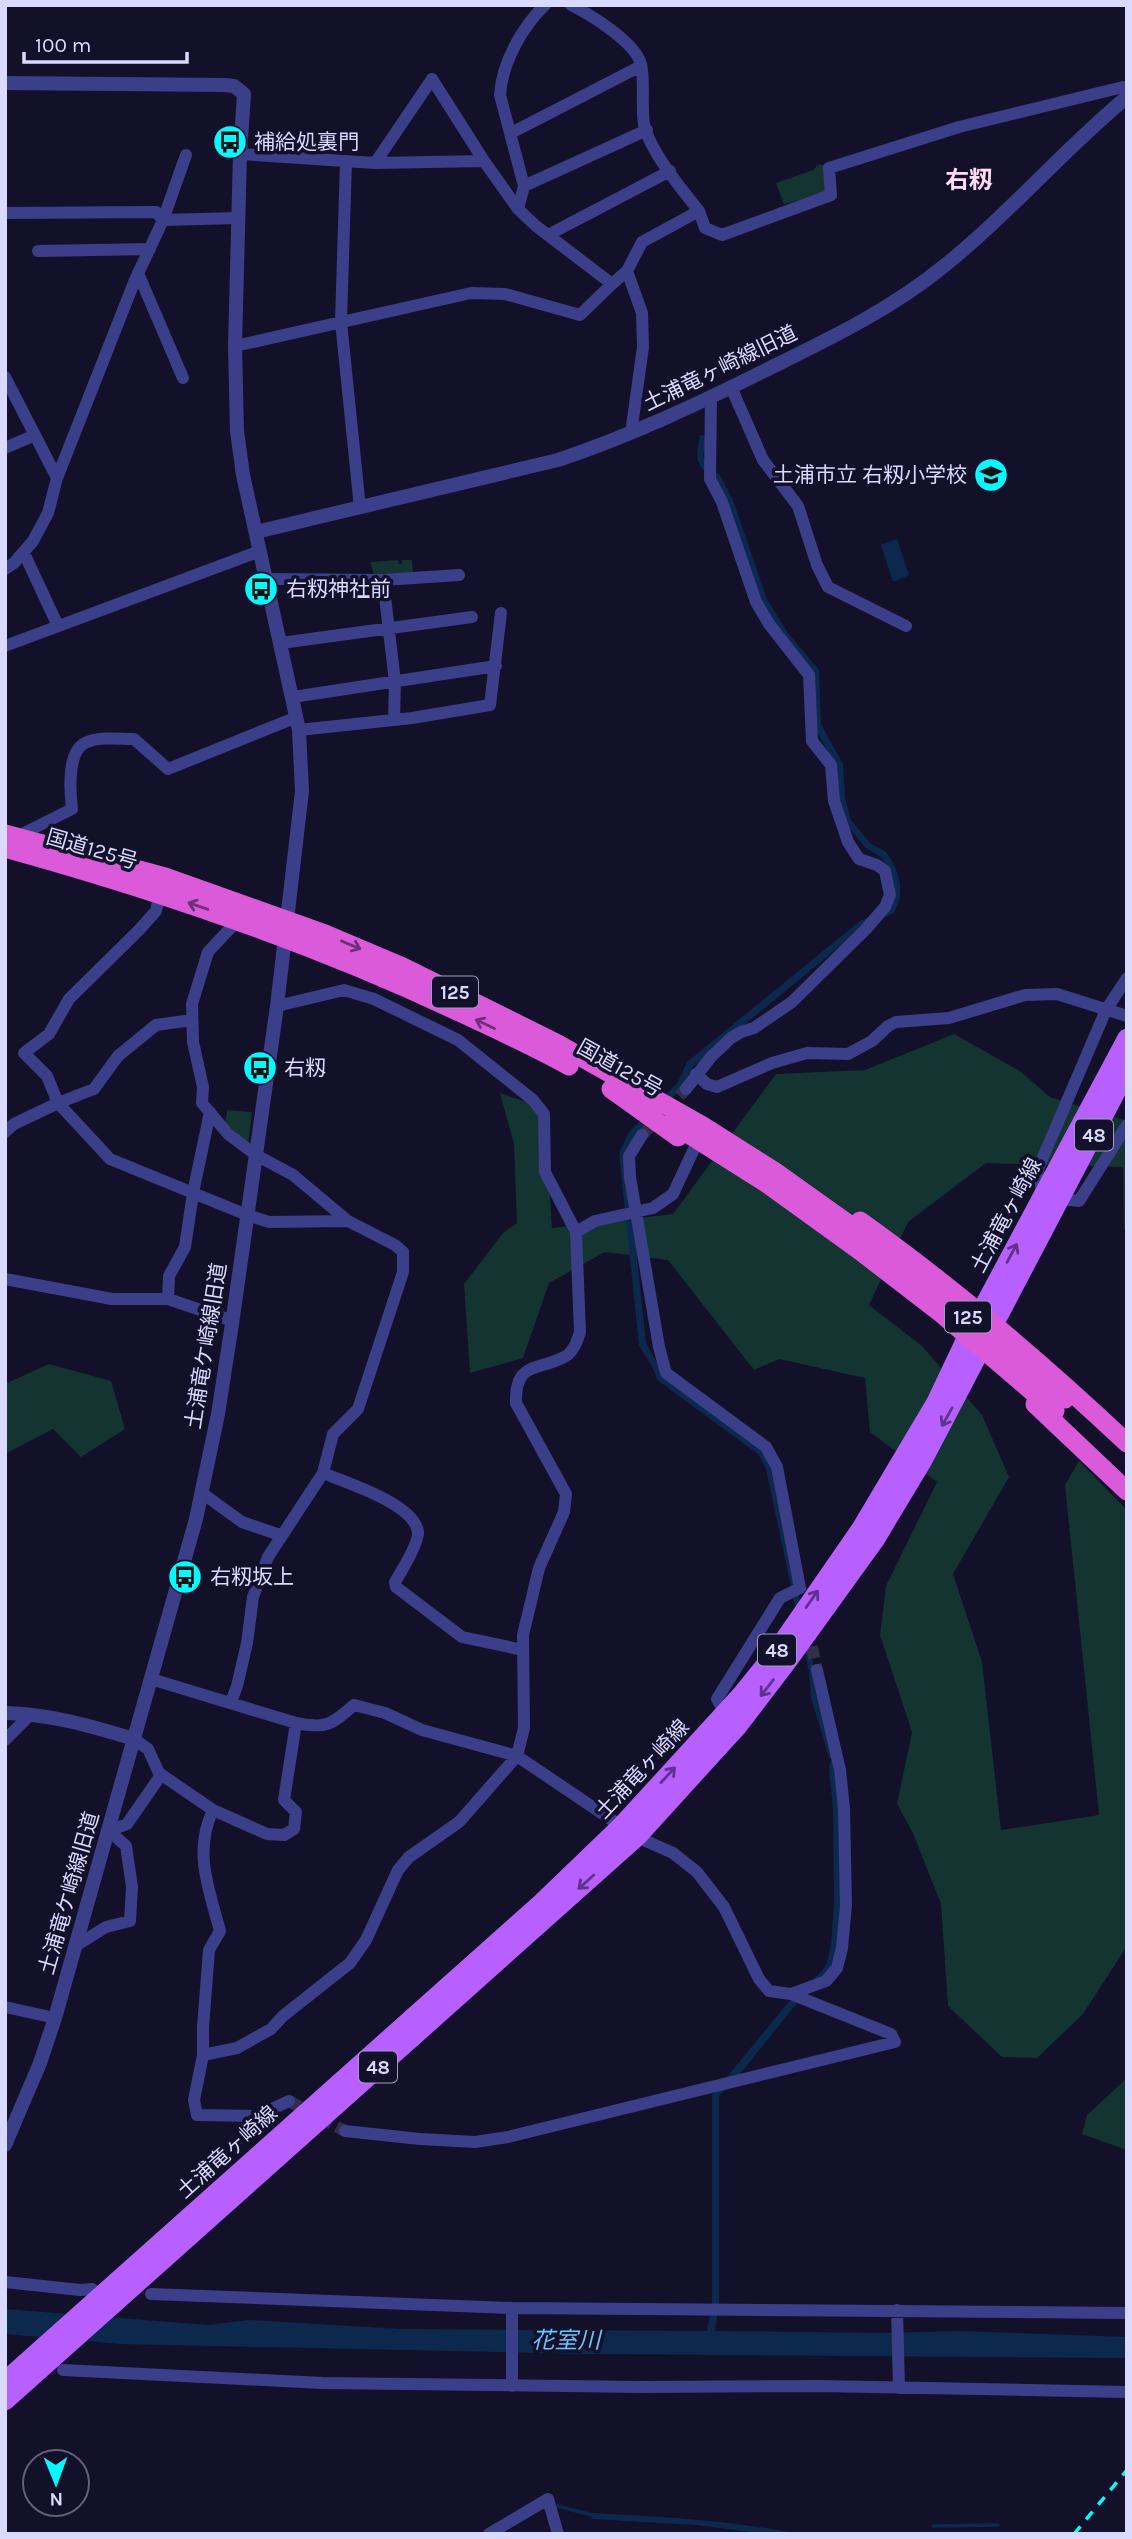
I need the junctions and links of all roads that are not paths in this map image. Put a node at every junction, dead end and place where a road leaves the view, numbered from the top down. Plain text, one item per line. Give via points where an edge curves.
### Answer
1 (545, 5) edge
2 (571, 5) edge
3 (641, 66) junction
4 (5, 83) edge
5 (1127, 89) edge
6 (1127, 97) edge
7 (647, 130) junction
8 (511, 133) junction
9 (240, 154) junction
10 (186, 155) dead end
11 (346, 161) junction
12 (484, 162) junction
13 (375, 163) junction
14 (670, 172) junction
15 (524, 186) junction
16 (518, 209) junction
17 (699, 211) junction
18 (5, 213) edge
19 (239, 218) junction
20 (163, 220) junction
21 (548, 235) junction
22 (150, 249) junction
23 (38, 251) dead end
24 (627, 271) junction
25 (138, 273) junction
26 (612, 284) junction
27 (341, 322) junction
28 (235, 346) junction
29 (5, 378) edge
30 (183, 378) dead end
31 (731, 387) junction
32 (710, 397) junction
33 (631, 433) junction
34 (35, 435) junction
35 (5, 448) edge
36 (57, 478) junction
37 (359, 508) junction
38 (257, 532) junction
39 (260, 551) junction
40 (23, 552) junction
41 (5, 569) edge
42 (459, 575) dead end
43 (267, 579) junction
44 (383, 580) junction
45 (501, 613) dead end
46 (472, 617) dead end
47 (58, 626) junction
48 (906, 626) dead end
49 (389, 628) junction
50 (281, 643) junction
51 (5, 646) edge
52 (496, 666) junction
53 (395, 682) junction
54 (293, 697) junction
55 (394, 720) junction
56 (298, 724) junction
57 (9, 839) edge
58 (160, 893) junction
59 (238, 920) junction
60 (286, 929) junction
61 (1127, 978) edge
62 (276, 1006) junction
63 (1116, 1013) edge
64 (192, 1020) junction
65 (1127, 1038) edge
66 (1127, 1071) edge
67 (696, 1074) junction
68 (614, 1083) junction
69 (686, 1089) tunnel mouth
70 (58, 1103) junction
71 (210, 1112) junction
72 (1127, 1125) edge
73 (5, 1132) edge
74 (642, 1135) tunnel mouth
75 (694, 1149) junction
76 (256, 1155) junction
77 (193, 1193) junction
78 (1051, 1198) junction
79 (636, 1212) junction
80 (247, 1215) junction
81 (348, 1221) junction
82 (576, 1232) junction
83 (5, 1279) edge
84 (168, 1299) junction
85 (987, 1320) junction
86 (233, 1321) junction
87 (964, 1343) junction
88 (979, 1357) junction
89 (1060, 1405) junction
90 (1127, 1443) edge
91 (1127, 1459) edge
92 (323, 1473) junction
93 (1127, 1478) edge
94 (1127, 1491) edge
95 (202, 1493) junction
96 (280, 1535) junction
97 (523, 1650) junction
98 (817, 1670) tunnel mouth
99 (151, 1679) junction
100 (231, 1702) junction
101 (5, 1713) edge
102 (31, 1714) junction
103 (724, 1714) junction
104 (296, 1723) junction
105 (134, 1739) junction
106 (5, 1740) edge
107 (517, 1756) junction
108 (161, 1774) junction
109 (214, 1810) junction
110 (108, 1831) junction
111 (629, 1831) junction
112 (77, 1945) junction
113 (791, 1994) junction
114 (5, 2007) edge
115 (55, 2018) junction
116 (203, 2055) junction
117 (289, 2101) dead end
118 (345, 2131) tunnel mouth
119 (5, 2145) edge
120 (5, 2282) edge
121 (104, 2294) junction
122 (151, 2294) dead end
123 (512, 2308) junction
124 (897, 2310) junction
125 (1127, 2314) edge
126 (60, 2362) junction
127 (5, 2381) edge
128 (512, 2386) junction
129 (899, 2388) junction
130 (1127, 2392) edge
131 (5, 2400) edge
132 (489, 2534) edge
133 (558, 2534) edge

1 - 8 street via 522,34 501,83
2 - 3 street via 637,53
3 - 7 street
3 - 8 street
4 - 9 street, 土浦竜ケ崎線旧道 via 234,86 245,99
5 - 17 street via 959,127 829,168 831,195 722,234 705,228
6 - 31 street, 土浦竜ヶ崎線旧道 via 975,239 901,299
7 - 14 street
7 - 15 street
8 - 15 street
9 - 11 street
9 - 19 street, 土浦竜ケ崎線旧道
10 - 20 street
11 - 13 street
11 - 27 street
12 - 13 street
12 - 13 street via 432,79
12 - 16 street
14 - 17 street
14 - 21 street
15 - 16 street
16 - 21 street
17 - 24 street via 642,242
18 - 20 street via 156,212
19 - 20 street
19 - 28 street, 土浦竜ケ崎線旧道
20 - 22 street
21 - 26 street
22 - 23 street
22 - 25 street
24 - 26 street
24 - 33 street via 642,313 643,347
25 - 30 street
25 - 36 street
26 - 27 street via 580,315 487,292
27 - 28 street
27 - 37 street
28 - 38 street, 土浦竜ケ崎線旧道 via 237,431
29 - 34 street
31 - 32 street, 土浦竜ヶ崎線旧道
31 - 48 street via 763,460 798,506 828,587
32 - 33 street, 土浦竜ヶ崎線旧道
32 - 67 street via 710,480 756,602 809,675 812,741 831,765 834,801 848,842 859,859 885,871 890,895 866,929 792,1002 731,1038
33 - 37 street, 土浦竜ヶ崎線旧道 via 558,460
34 - 35 street
34 - 36 street
36 - 40 street via 48,513
37 - 38 street, 土浦竜ヶ崎線旧道
38 - 39 street, 土浦竜ケ崎線旧道
39 - 43 street, 土浦竜ケ崎線旧道
39 - 47 street
40 - 41 street
40 - 47 street
42 - 44 street
43 - 44 street
43 - 50 street, 土浦竜ケ崎線旧道
44 - 49 street
45 - 52 street
46 - 49 street
47 - 51 street
49 - 50 street
49 - 53 street
50 - 54 street, 土浦竜ケ崎線旧道
52 - 53 street
52 - 55 street via 490,705
53 - 54 street
53 - 55 street
54 - 56 street, 土浦竜ケ崎線旧道
55 - 56 street
56 - 57 street via 168,769 134,739 85,743 76,753 69,786 72,809
56 - 60 street, 土浦竜ケ崎線旧道 via 302,792
57 - 58 highway, 国道125号 / 125
57 - 60 highway, 国道125号 / 125 via 165,877
59 -> 58 highway, 国道125号 / 125
58 - 70 street via 156,911 69,999 49,1034 24,1053 47,1076
59 - 60 highway, 国道125号 / 125
59 - 64 street via 208,952 192,1004
60 - 62 street, 土浦竜ケ崎線旧道
60 - 68 highway, 国道125号 / 125
61 - 63 street
62 - 76 street, 土浦竜ケ崎線旧道
62 - 82 street via 344,990 374,999 458,1040 544,1114 545,1172
63 - 67 street via 1057,994 1025,995 949,1018 896,1022 848,1054 807,1053 717,1087
63 - 78 street via 1038,1169
64 - 70 street via 156,1025 118,1056 94,1089
64 - 71 street via 202,1103
65 - 78 main road, 土浦竜ヶ崎線 / 48
66 - 78 main road, 土浦竜ヶ崎線 / 48
67 - 69 street
68 - 75 highway
68 - 85 highway via 703,1116 755,1147 909,1256
68 - 89 highway, 国道125号 / 125, bridge via 863,1244 952,1322
70 - 73 street
70 - 77 street via 110,1159
71 - 76 street via 228,1134
71 - 77 street
72 - 78 street via 1079,1201
74 - 79 street via 629,1156
75 - 79 street via 673,1194 653,1208
75 - 87 highway via 792,1212
76 - 80 street, 土浦竜ケ崎線旧道
76 - 81 street via 293,1175
77 - 80 street
77 - 84 street via 185,1247 169,1276
78 - 85 main road, 土浦竜ヶ崎線 / 48
79 - 82 street via 595,1221
79 - 103 street via 666,1373 766,1447 777,1467 800,1588 780,1598 717,1699
80 - 81 street via 269,1222
80 - 86 street, 土浦竜ケ崎線旧道
81 - 92 street via 395,1245 405,1261 358,1409 333,1434
82 - 97 street via 580,1332 567,1355 526,1370 515,1386 516,1403 566,1494 564,1512 533,1589
83 - 84 street via 112,1299
84 - 86 street
85 - 87 main road, 土浦竜ヶ崎線 / 48
85 - 88 main road, 土浦竜ヶ崎線 / 48
85 - 90 highway
86 - 95 street, 土浦竜ケ崎線旧道
87 - 88 highway
103 -> 87 main road, 土浦竜ヶ崎線 / 48 via 775,1653 860,1530 936,1402
88 - 94 highway
88 -> 111 main road, 土浦竜ヶ崎線 / 48 via 875,1540 787,1662 738,1726
89 - 91 highway, 国道125号 / 125
89 - 93 highway, 国道125号 / 125
92 - 96 street
92 - 97 street via 392,1501 416,1524 417,1538 396,1587 462,1637
95 - 96 street via 242,1522
95 - 99 street, 土浦竜ケ崎線旧道
96 - 100 street via 253,1597 247,1643
97 - 107 street via 524,1728
98 - 113 street via 840,1770 844,1926 837,1968 826,1981
99 - 100 street
99 - 105 street, 土浦竜ケ崎線旧道
100 - 104 street
101 - 102 street
102 - 105 street
102 - 106 street
111 -> 103 main road, 土浦竜ヶ崎線 / 48
104 - 107 street via 333,1724 354,1705 422,1730
104 - 109 street via 284,1800 296,1812 294,1829 284,1835 267,1834
105 - 108 street via 148,1749
105 - 110 street, 土浦竜ケ崎線旧道
107 - 111 street
107 - 116 street via 459,1822 398,1870 366,1940 350,1963 271,2029 237,2048
108 - 109 street
108 - 110 street via 127,1824
109 - 116 street via 202,1843 219,1931 209,1950
110 - 112 street, 土浦竜ケ崎線旧道
110 - 112 street via 126,1846 132,1887 130,1921 106,1927
111 - 113 street via 673,1853 697,1872 724,1907 759,1979 769,1991
111 - 121 main road, 土浦竜ヶ崎線 / 48 via 541,1903
112 - 115 street, 土浦竜ケ崎線旧道
113 - 118 street via 891,2034 895,2042 508,2137 475,2142
114 - 115 street
115 - 119 street, 土浦竜ケ崎線旧道
116 - 117 street via 194,2100 197,2115 257,2116
120 - 121 street
121 - 126 main road, 土浦竜ヶ崎線 / 48
121 - 127 main road, 土浦竜ヶ崎線 / 48
122 - 123 street
123 - 124 street
123 - 128 street
124 - 125 street
124 - 129 street
126 - 128 street via 322,2384
126 - 131 main road, 土浦竜ヶ崎線 / 48
128 - 129 street
129 - 130 street
132 - 133 street via 548,2499

